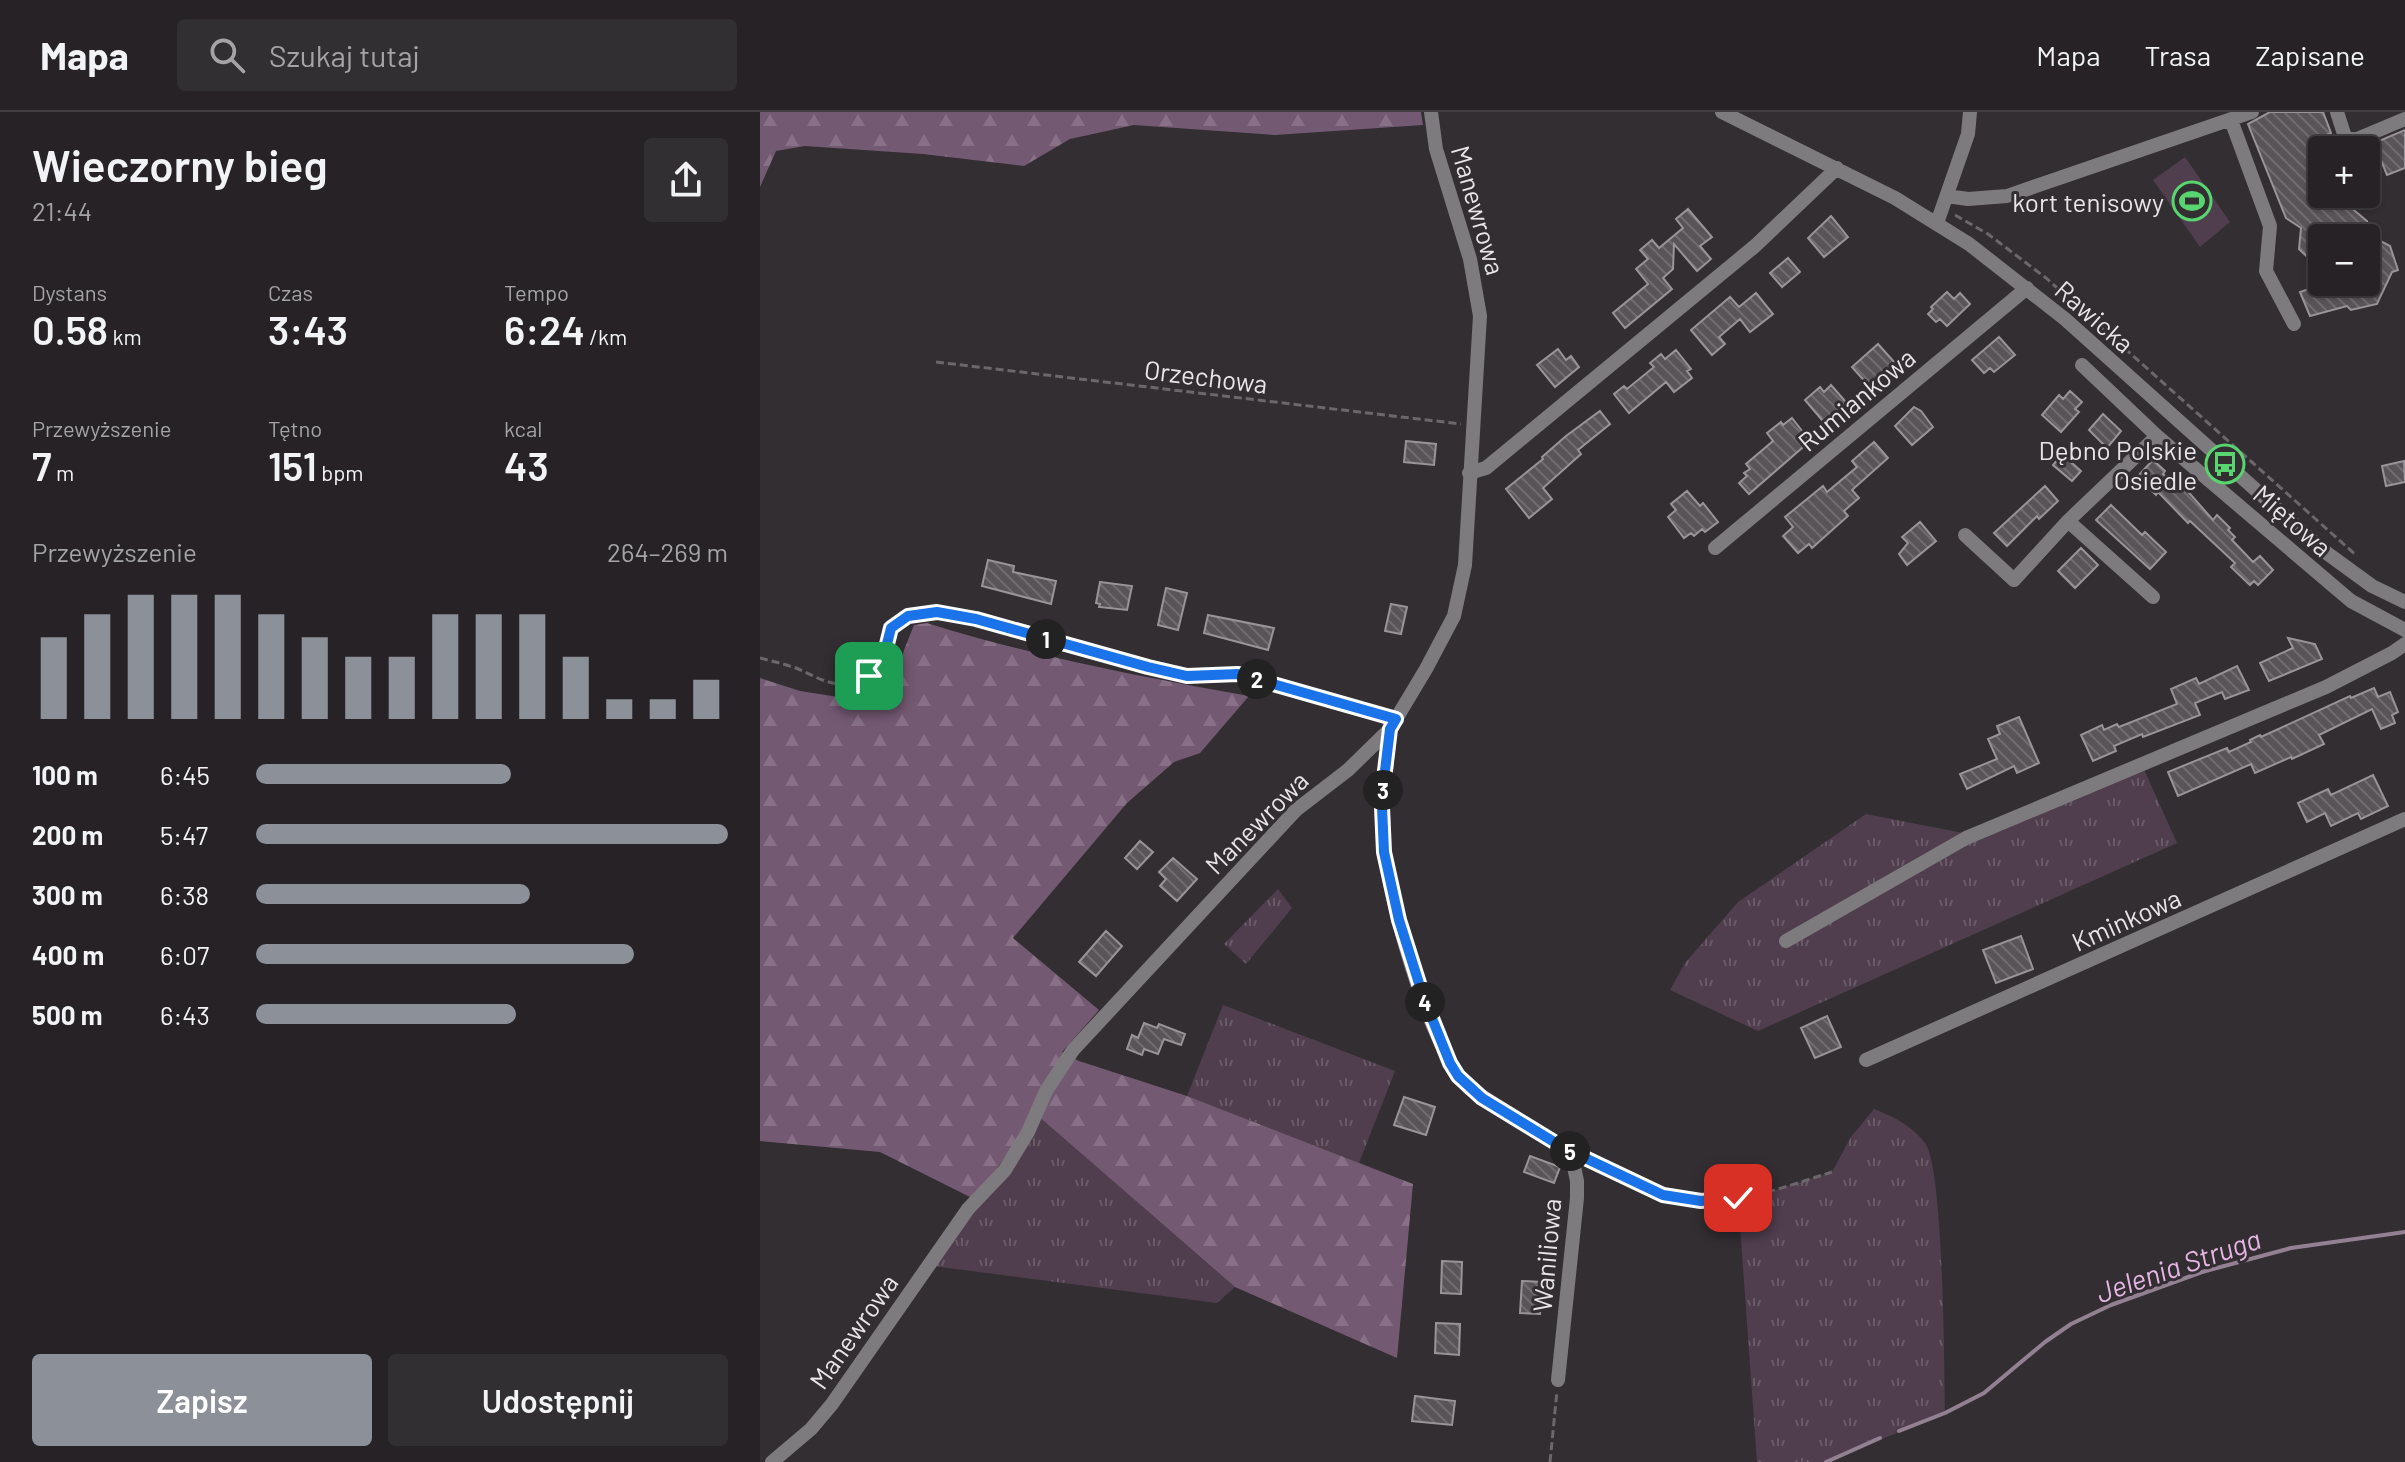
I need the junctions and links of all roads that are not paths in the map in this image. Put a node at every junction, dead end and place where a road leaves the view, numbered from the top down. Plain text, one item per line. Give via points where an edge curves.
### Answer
1 (1431, 112) edge
2 (1722, 112) edge
3 (1970, 112) edge
4 (2252, 112) edge
5 (2337, 112) edge
6 (2405, 119) edge
7 (2231, 120) junction
8 (2344, 136) edge
9 (2365, 136) edge
10 (1837, 168) junction
11 (1947, 196) junction
12 (1937, 223) junction
13 (2027, 288) junction
14 (2294, 324) dead end
15 (2082, 365) dead end
16 (2156, 401) junction
17 (2139, 419) junction
18 (2157, 436) junction
19 (1469, 473) junction
20 (2068, 521) junction
21 (1965, 535) dead end
22 (1715, 548) dead end
23 (2153, 597) dead end
24 (2405, 602) edge
25 (976, 619) road end
26 (2405, 630) edge
27 (2405, 644) edge
28 (1393, 724) junction
29 (2405, 819) edge
30 (1786, 941) dead end
31 (1866, 1060) dead end
32 (1558, 1380) road end
33 (772, 1462) edge

1 - 19 street, Manewrowa via 1436,149 1478,293
2 - 10 street, Rawicka
3 - 11 street
4 - 7 street
5 - 8 street
6 - 9 street
7 - 11 street via 2007,196
7 - 14 street via 2270,226 2266,271
10 - 12 street, Rawicka
10 - 19 street via 1708,285 1486,468
11 - 12 street
12 - 13 street, Rawicka
13 - 16 street, Rawicka
13 - 22 street, Rumiankowa
15 - 17 street, Miętowa
16 - 17 street
16 - 24 street, Rawicka via 2324,551 2372,586
17 - 18 street, Miętowa
18 - 20 street
18 - 26 street, Miętowa via 2351,601
19 - 28 street, Manewrowa via 1460,598
20 - 21 street via 2014,580
20 - 23 street
25 - 28 street via 1187,676 1238,674
27 - 30 street via 2326,687 1966,838
28 - 32 street, Waniliowa via 1382,807 1384,852 1399,920 1443,1047 1469,1088 1564,1148 1574,1167 1577,1198
28 - 33 street, Manewrowa via 1348,770 1296,810 1073,1050 1005,1170 968,1209 832,1404
29 - 31 street, Kminkowa

